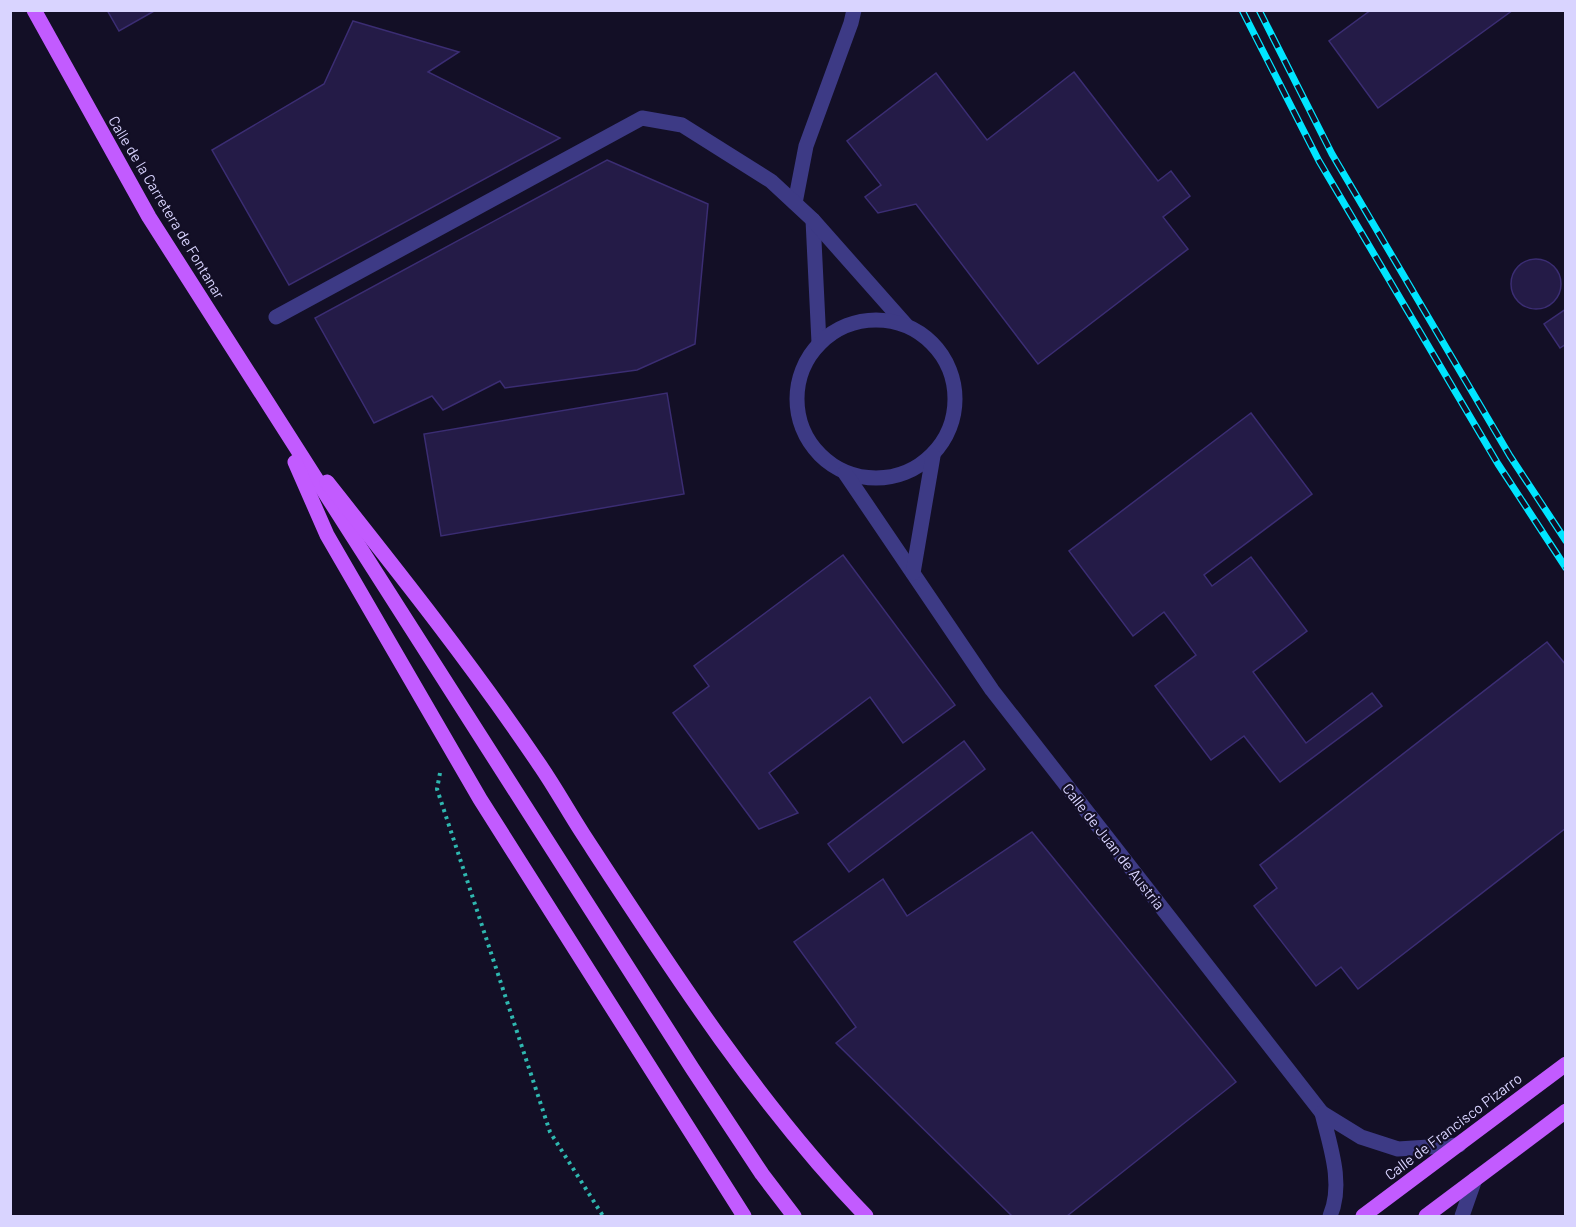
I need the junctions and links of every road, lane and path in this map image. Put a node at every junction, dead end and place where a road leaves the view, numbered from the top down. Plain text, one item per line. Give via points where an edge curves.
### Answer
1 (33, 10) edge
2 (854, 10) edge
3 (795, 203) junction
4 (813, 220) junction
5 (276, 318) dead end
6 (906, 325) junction
7 (819, 343) junction
8 (276, 418) junction
9 (933, 456) junction
10 (845, 473) junction
11 (913, 573) junction
12 (445, 737) junction
13 (1566, 1064) edge
14 (1566, 1111) edge
15 (1322, 1113) junction
16 (1459, 1145) junction
17 (1475, 1179) junction
18 (603, 1216) edge
19 (744, 1216) edge
20 (794, 1216) edge
21 (866, 1216) edge
22 (1330, 1216) edge
23 (1363, 1216) edge
24 (1426, 1216) edge
25 (1462, 1216) edge

1 - 8 main road, Calle de la Carretera de Fontanar via 138,198
2 - 3 street via 806,146
3 - 4 street
3 - 5 street via 771,181 682,125 642,118
4 - 6 street
4 - 7 street
6 - 7 street via 876,319 865,321 845,326
6 - 9 street via 933,342 950,368 956,399 950,429
7 - 10 street via 802,369 796,400 802,430 819,456
8 - 12 main road via 327,536
8 - 20 main road via 685,1058
8 - 21 main road via 440,626 540,764 692,999 738,1062
9 - 10 street via 906,473 876,479
9 - 11 street
10 - 11 street, Calle de Juan de Austria
11 - 15 street, Calle de Juan de Austria via 992,690
12 - 18 path via 437,789 550,1132
12 - 19 main road via 480,800
13 - 16 main road, Calle de Francisco Pizarro
14 - 17 main road
15 - 16 street via 1361,1137 1398,1149
15 - 22 street via 1335,1164 1336,1187
16 - 23 main road, Calle de Francisco Pizarro
17 - 24 main road
17 - 25 street

